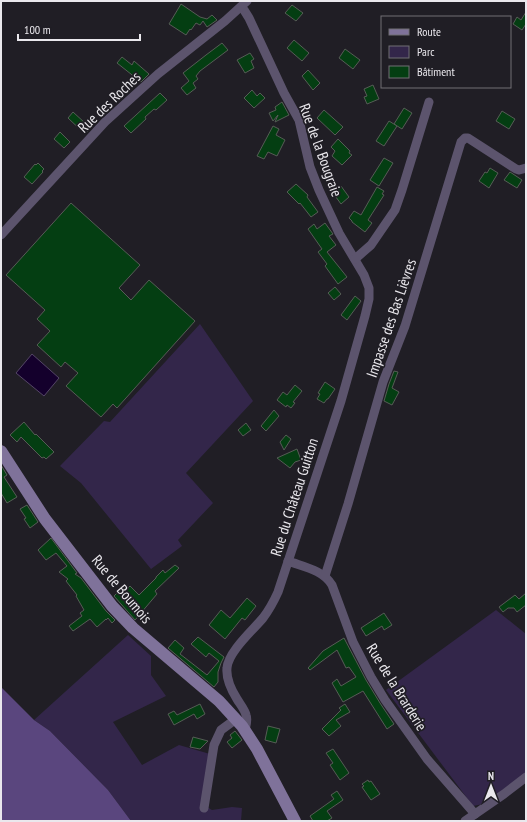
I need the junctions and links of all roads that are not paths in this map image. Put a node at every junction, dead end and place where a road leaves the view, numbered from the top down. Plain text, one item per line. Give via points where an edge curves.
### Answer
1 (244, 4) edge
2 (429, 102) dead end
3 (526, 168) edge
4 (1, 235) edge
5 (355, 259) junction
6 (1, 451) edge
7 (288, 562) junction
8 (325, 576) junction
9 (241, 725) junction
10 (526, 777) edge
11 (204, 808) dead end
12 (475, 814) junction
13 (295, 821) edge
14 (465, 821) edge

1 - 4 street, Rue des Roches via 158,74 105,122
1 - 5 street, Rue de la Bougraie via 244,10 296,114 318,190
2 - 5 street via 395,210 371,245
3 - 8 street, Impasse des Bas Lièvres via 516,169 468,138 461,142 405,326 383,382
5 - 7 street, Rue du Château Guitton via 369,288 369,299 341,401
6 - 9 street, Rue de Boumois via 44,519 112,606 132,628 219,701
7 - 8 street
7 - 9 street, Rue du Château Guitton via 273,604 234,651 227,667 234,695 247,716 247,725
8 - 12 street, Rue de la Brarderie via 332,585 355,648 385,700 427,759
9 - 11 street via 221,730 214,745
9 - 13 street, Rue de Boumois via 257,749
10 - 12 street
12 - 14 street

